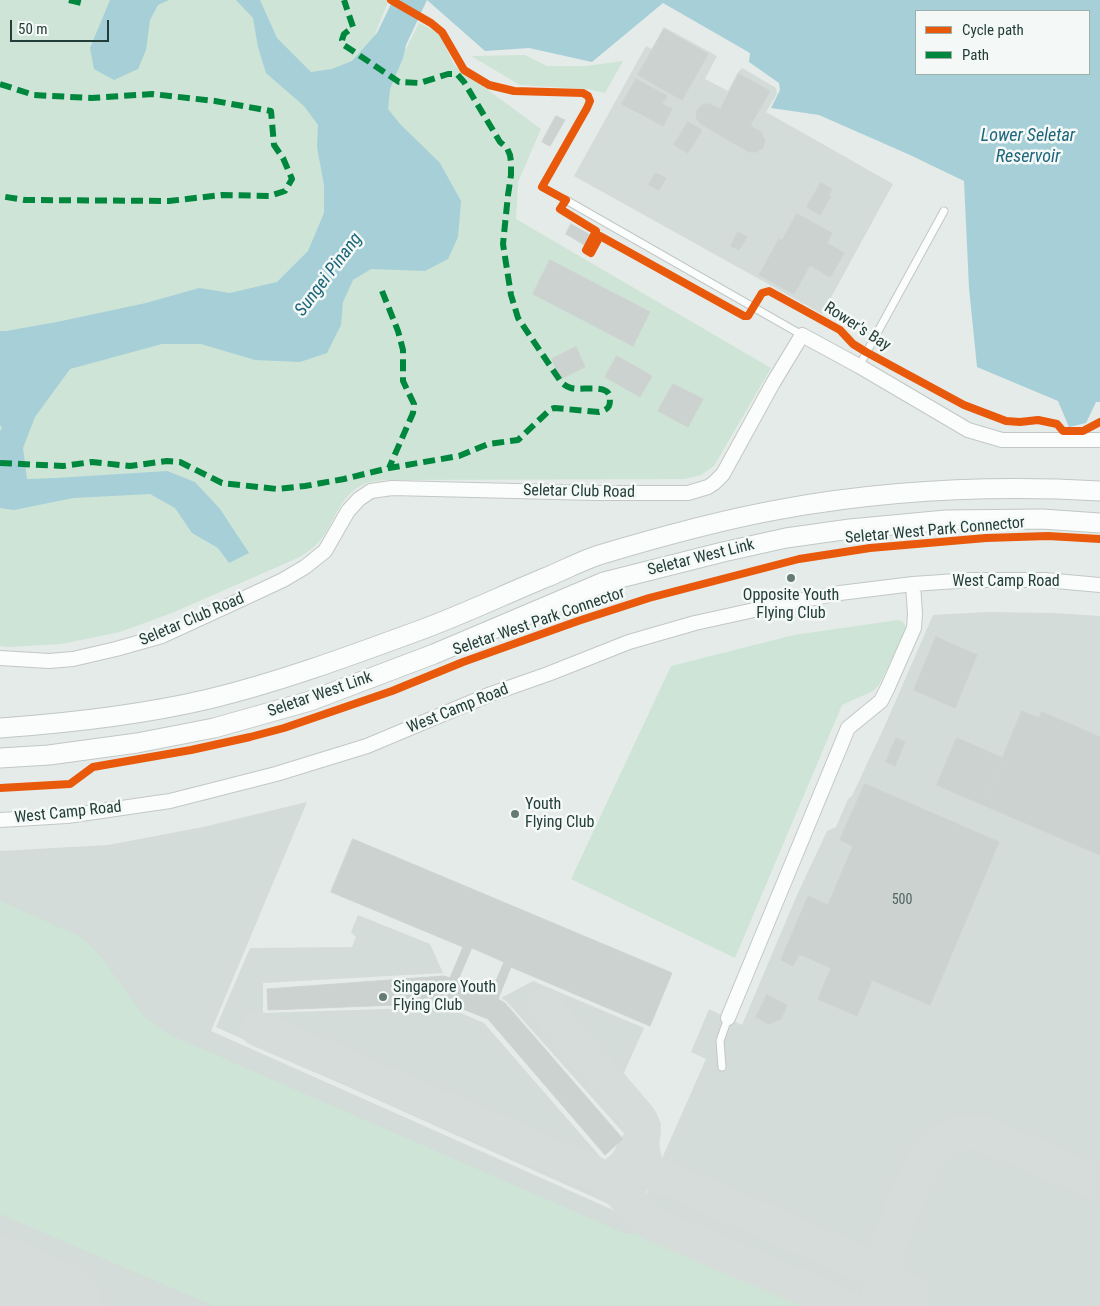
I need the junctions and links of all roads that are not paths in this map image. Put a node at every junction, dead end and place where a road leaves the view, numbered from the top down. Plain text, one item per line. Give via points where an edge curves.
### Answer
1 (566, 200) dead end
2 (944, 211) dead end
3 (802, 335) junction
4 (859, 366) junction
5 (1100, 440) edge
6 (1100, 491) edge
7 (1100, 523) edge
8 (913, 584) junction
9 (1100, 585) edge
10 (513, 621) junction
11 (418, 631) junction
12 (0, 658) edge
13 (0, 728) edge
14 (0, 758) edge
15 (0, 820) edge
16 (728, 1018) joint
17 (722, 1067) dead end

1 - 3 lane
2 - 4 lane
3 - 4 street
3 - 12 street, Seletar Club Road via 723,474 708,487 688,492 392,488 371,491 348,511 325,551 305,567 162,636 73,659
4 - 5 street via 968,430 1002,440
6 - 11 main road, Seletar West Link via 951,489 846,499 716,522 596,556
7 - 10 main road, Seletar West Link via 1042,519 946,520 786,538 604,582
8 - 9 street, West Camp Road via 1045,580
8 - 15 street, West Camp Road via 840,593 672,629 491,694 367,746 276,774 170,801 67,816
8 - 16 street via 914,628 881,701 848,728
10 - 11 main road via 508,610 503,609 462,624
10 - 14 main road, Seletar West Link via 310,701 214,728 137,743
11 - 13 main road, Seletar West Link via 301,672 208,699 134,714
16 - 17 lane via 720,1041

